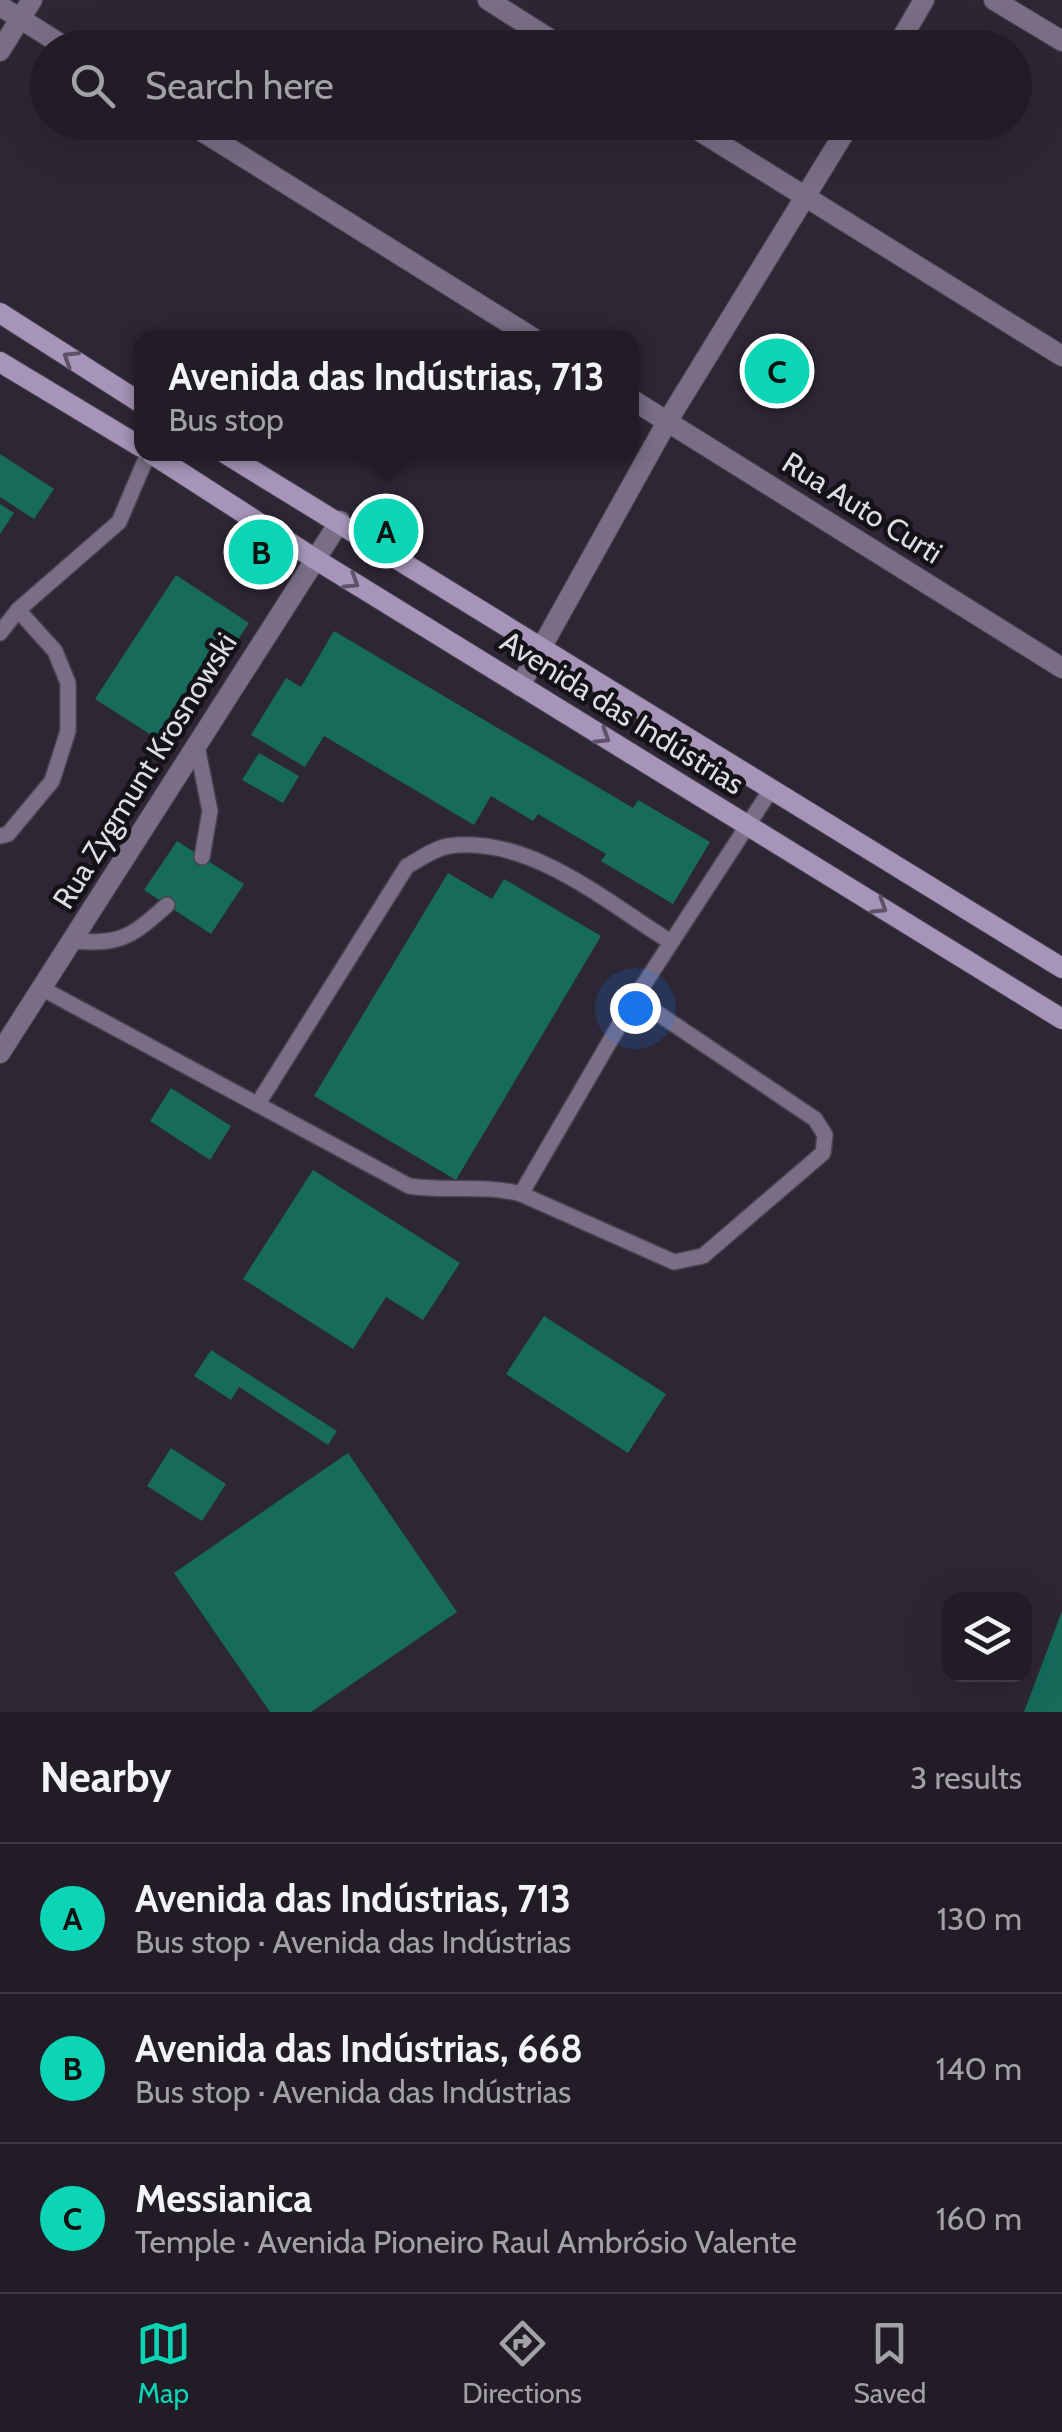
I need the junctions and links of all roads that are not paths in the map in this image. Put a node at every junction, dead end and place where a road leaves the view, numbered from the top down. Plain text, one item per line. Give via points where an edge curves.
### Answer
1 (488, 0) edge
2 (924, 0) edge
3 (994, 0) edge
4 (0, 6) edge
5 (26, 9) edge
6 (48, 30) edge
7 (536, 30) edge
8 (906, 30) edge
9 (1062, 41) edge
10 (0, 52) edge
11 (216, 140) edge
12 (713, 140) edge
13 (840, 140) edge
14 (806, 198) junction
15 (0, 313) edge
16 (522, 331) edge
17 (1062, 356) edge
18 (0, 362) edge
19 (134, 399) edge
20 (639, 405) edge
21 (667, 422) junction
22 (134, 443) edge
23 (147, 461) edge
24 (161, 461) edge
25 (238, 461) edge
26 (340, 520) junction
27 (315, 559) junction
28 (18, 610) junction
29 (0, 633) edge
30 (543, 647) junction
31 (1062, 668) edge
32 (520, 686) junction
33 (197, 746) junction
34 (772, 788) junction
35 (747, 826) junction
36 (0, 836) edge
37 (202, 857) dead end
38 (167, 905) dead end
39 (74, 941) junction
40 (670, 942) junction
41 (1062, 968) edge
42 (43, 989) junction
43 (635, 998) junction
44 (1062, 1020) edge
45 (0, 1053) edge
46 (258, 1102) junction
47 (521, 1194) junction

1 - 7 street
2 - 8 street
3 - 9 street
4 - 5 street
5 - 6 street
5 - 10 street
11 - 16 street
12 - 14 street
13 - 14 street
14 - 17 street
14 - 21 street
19 -> 15 main road
18 - 22 main road
20 - 21 street, Rua Auto Curti
21 - 30 street
21 - 31 street, Rua Auto Curti
23 - 28 lane via 119,522
24 - 27 main road, Avenida das Indústrias
25 - 26 main road, Avenida das Indústrias
26 - 27 street, Rua Zygmunt Krosnowski
26 - 30 main road, Avenida das Indústrias
27 -> 32 main road, Avenida das Indústrias
27 - 33 street, Rua Zygmunt Krosnowski
28 - 29 lane
28 - 36 lane via 55,651 68,683 68,731 52,781
30 - 32 street
30 - 34 main road, Avenida das Indústrias
32 -> 35 main road, Avenida das Indústrias
33 - 37 lane via 210,811
33 - 39 street, Rua Zygmunt Krosnowski
34 - 35 lane
34 - 41 main road, Avenida das Indústrias
35 - 40 lane
35 -> 44 main road, Avenida das Indústrias
38 - 39 lane via 132,936
39 - 42 street, Rua Zygmunt Krosnowski
40 - 43 lane
40 - 46 lane via 540,861 485,845 445,846 408,866
42 - 45 street, Rua Zygmunt Krosnowski
42 - 46 lane
43 - 47 lane
43 - 47 lane via 815,1119 823,1152 703,1256 674,1262
46 - 47 lane via 409,1186

